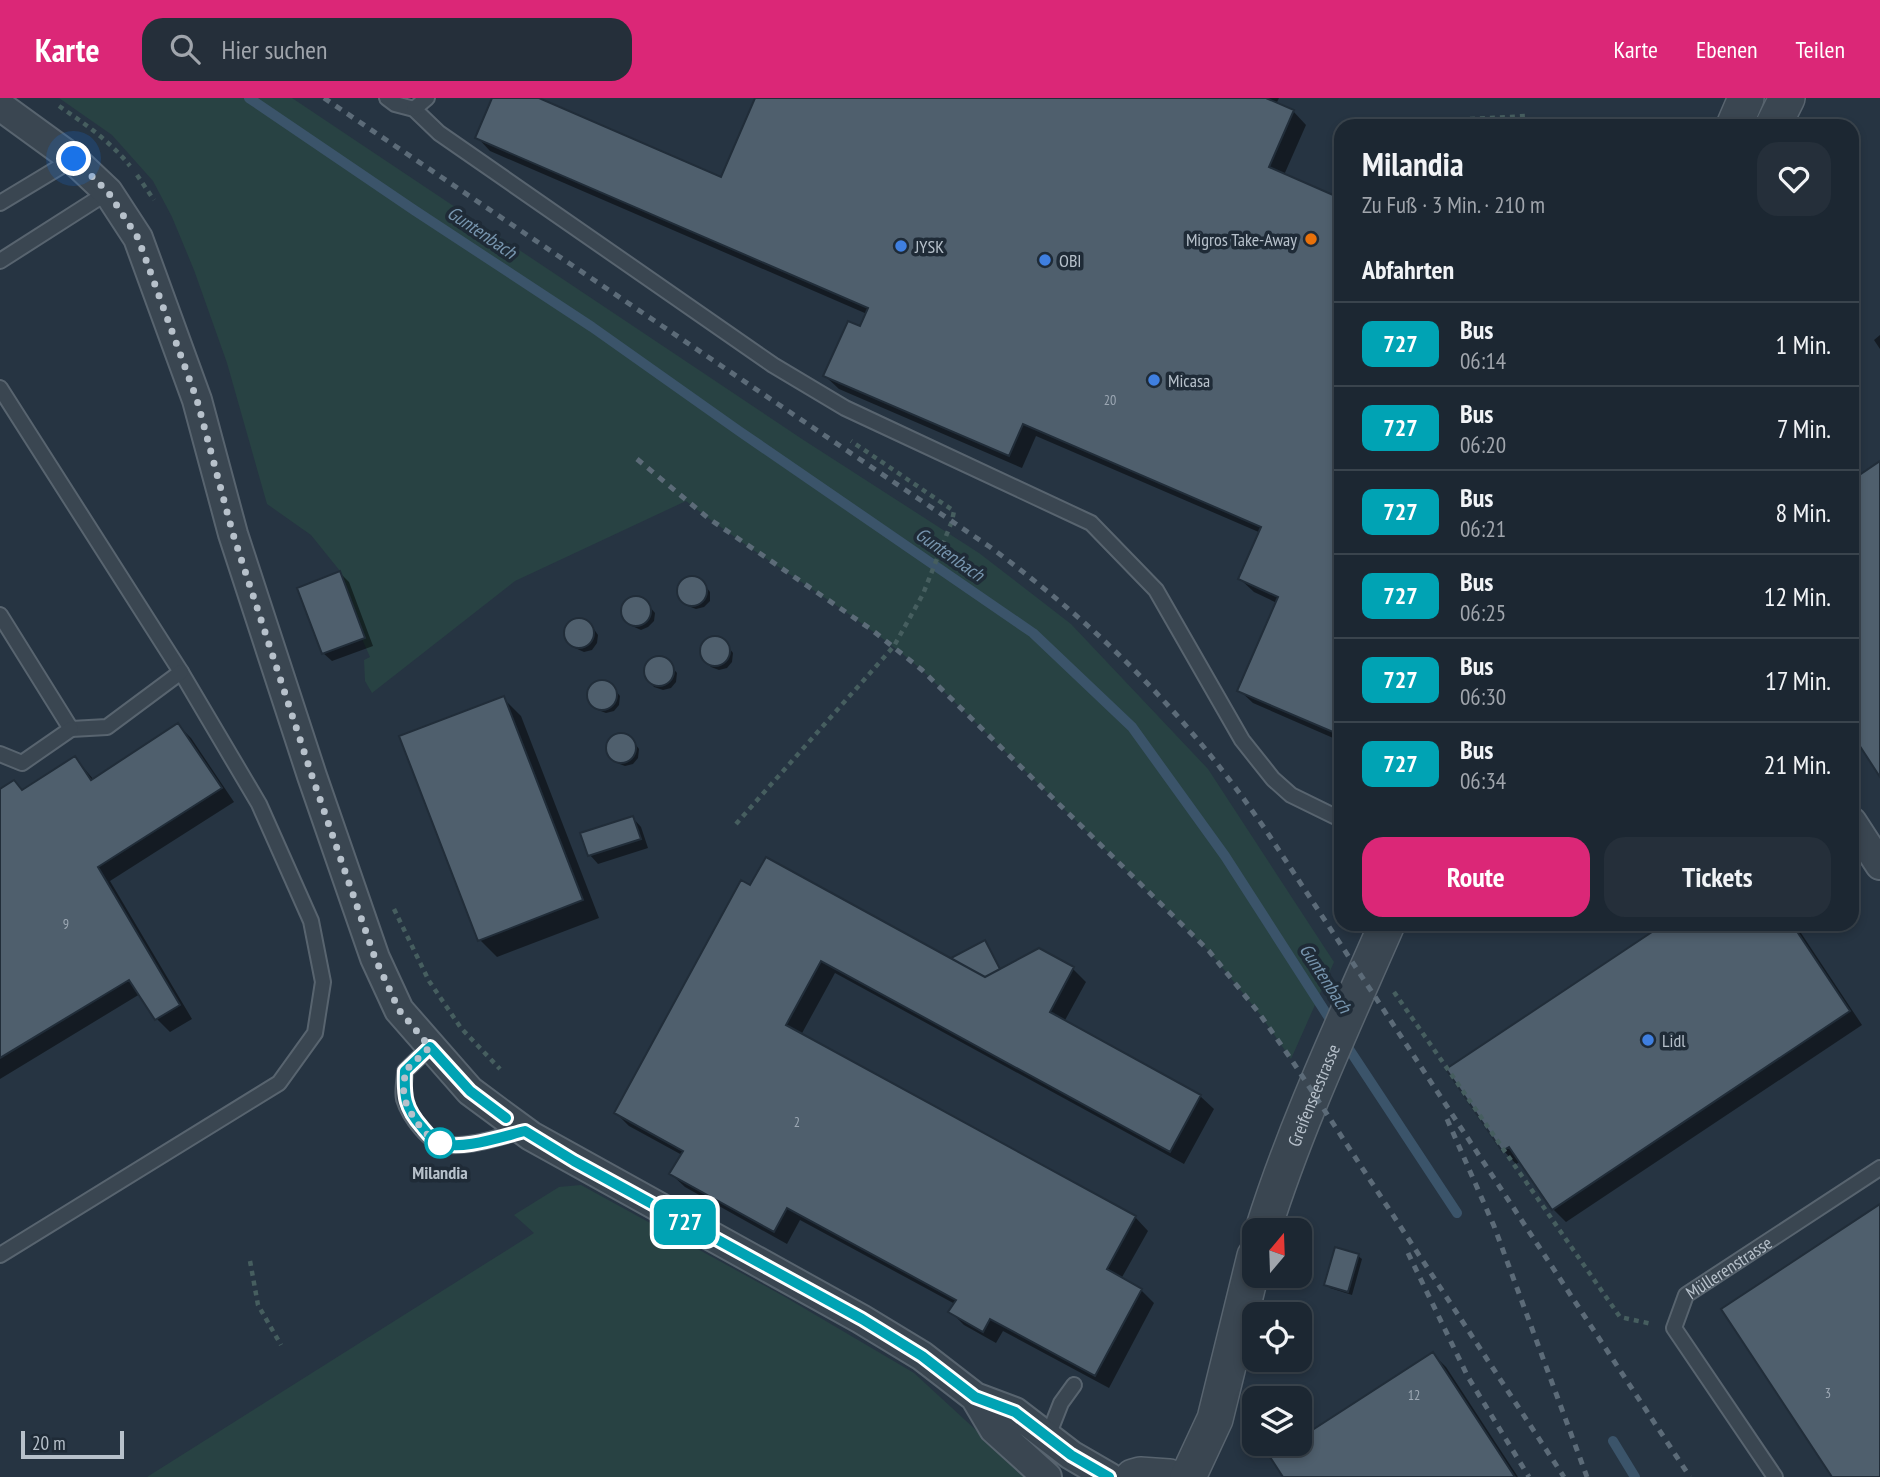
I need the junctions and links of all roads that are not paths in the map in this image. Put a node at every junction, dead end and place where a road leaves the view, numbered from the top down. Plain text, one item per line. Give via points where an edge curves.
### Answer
1 (387, 98) edge
2 (427, 98) edge
3 (1746, 98) edge
4 (1787, 98) edge
5 (0, 106) edge
6 (414, 109) junction
7 (1737, 119) edge
8 (1776, 119) edge
9 (74, 159) junction
10 (108, 192) junction
11 (0, 203) edge
12 (0, 261) edge
13 (0, 388) edge
14 (0, 615) edge
15 (181, 672) junction
16 (71, 729) junction
17 (0, 754) edge
18 (1334, 817) edge
19 (1859, 833) edge
20 (1880, 865) edge
21 (1384, 931) edge
22 (430, 1047) junction
23 (525, 1131) junction
24 (1880, 1168) edge
25 (1267, 1218) edge
26 (0, 1255) edge
27 (1247, 1288) edge
28 (1074, 1385) dead end
29 (975, 1397) junction
30 (1048, 1436) junction
31 (1047, 1477) edge
32 (1109, 1477) edge
33 (1133, 1477) edge
34 (1169, 1477) edge
35 (1188, 1477) edge
36 (1775, 1477) edge

1 - 6 lane
2 - 6 lane
3 - 7 street
4 - 8 street
5 - 9 street
6 - 18 lane via 439,132 785,372 845,408 1091,523 1156,590 1242,740 1273,779 1291,795
9 - 10 street
9 - 11 lane
10 - 12 lane
10 - 22 street via 138,238 197,400 233,534 375,958 399,1010
13 - 15 lane
14 - 16 lane
15 - 16 lane via 107,727
15 - 26 lane via 259,804 311,921 323,982 315,1033 279,1083
16 - 17 lane via 22,763
19 - 20 street
21 - 25 street, Greifenseestrasse via 1322,1070
22 - 23 street via 470,1091
22 - 23 lane via 405,1071 404,1098 414,1119 434,1141 446,1146
23 - 29 street via 862,1319 922,1356
24 - 36 lane, Müllerenstrasse via 1686,1295 1674,1328
27 - 35 street via 1215,1419
28 - 30 lane
29 - 30 street via 1015,1412
29 - 31 street via 994,1429
30 - 32 street
33 - 34 street

